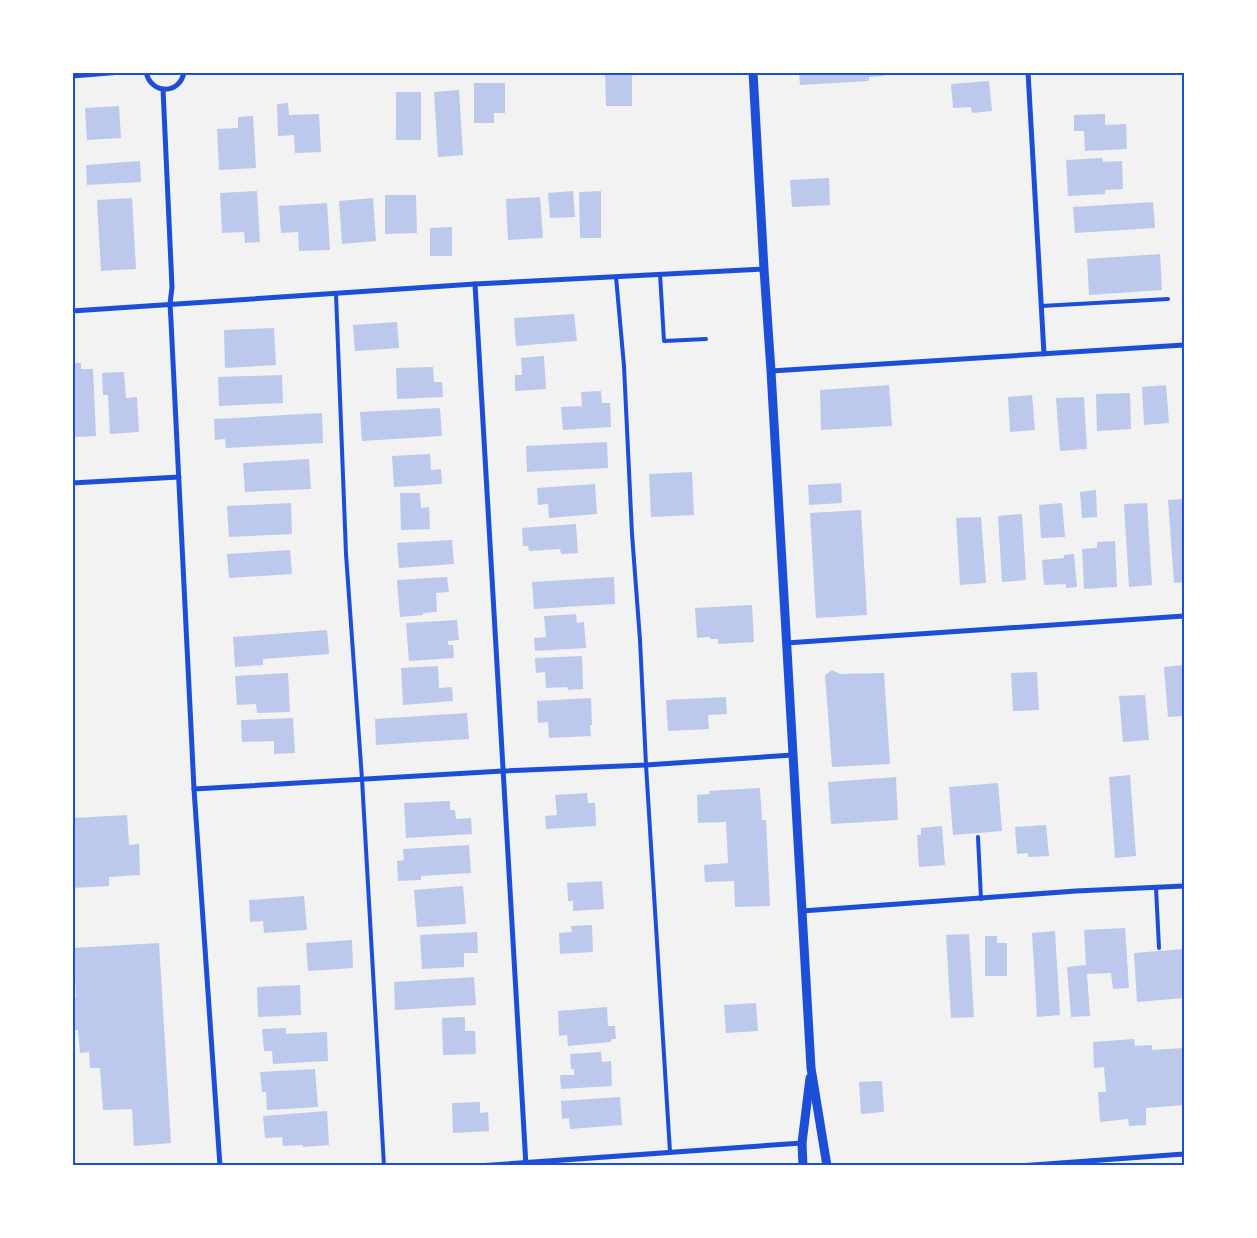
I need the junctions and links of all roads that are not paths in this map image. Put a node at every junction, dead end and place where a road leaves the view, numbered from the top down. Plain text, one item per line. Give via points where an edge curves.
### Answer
1 (122, 72) edge
2 (146, 72) edge
3 (184, 72) edge
4 (753, 72) edge
5 (1028, 72) edge
6 (72, 76) edge
7 (163, 90) junction
8 (764, 269) junction
9 (660, 274) junction
10 (616, 277) junction
11 (475, 284) junction
12 (336, 294) junction
13 (1168, 299) dead end
14 (170, 304) junction
15 (1041, 306) junction
16 (72, 310) edge
17 (706, 339) dead end
18 (1184, 345) edge
19 (1044, 354) junction
20 (771, 371) junction
21 (179, 477) junction
22 (72, 483) edge
23 (1184, 616) edge
24 (786, 643) junction
25 (793, 755) junction
26 (646, 765) junction
27 (503, 771) junction
28 (362, 779) junction
29 (194, 789) junction
30 (978, 837) dead end
31 (1184, 886) edge
32 (1156, 888) junction
33 (981, 899) junction
34 (802, 911) junction
35 (1159, 948) dead end
36 (811, 1068) junction
37 (802, 1143) junction
38 (670, 1152) junction
39 (1184, 1154) edge
40 (526, 1164) edge
41 (220, 1166) edge
42 (384, 1166) edge
43 (478, 1166) edge
44 (803, 1166) edge
45 (827, 1166) edge
46 (1019, 1166) edge

1 - 6 street
2 - 7 street via 149,81
3 - 7 street via 180,82
4 - 8 street
5 - 15 street
7 - 14 street via 172,287
8 - 9 street
8 - 20 street
9 - 10 street
9 - 17 lane via 664,341
10 - 11 street
10 - 26 lane via 624,366
11 - 12 street
11 - 27 street
12 - 14 street
12 - 28 lane via 346,554
13 - 15 lane
14 - 16 street
14 - 21 street
15 - 19 street
18 - 19 street
19 - 20 street
20 - 24 street
21 - 22 street
21 - 29 street
23 - 24 street
24 - 25 street
25 - 26 street
25 - 34 street
26 - 27 street
26 - 38 lane
27 - 28 street
27 - 40 street
28 - 29 street
28 - 42 lane
29 - 41 street
30 - 33 lane
31 - 32 street
32 - 33 street
32 - 35 lane
33 - 34 street
34 - 36 street
36 - 37 street
36 - 45 street
37 - 38 street
37 - 44 street
38 - 40 street
39 - 46 street
40 - 43 street

